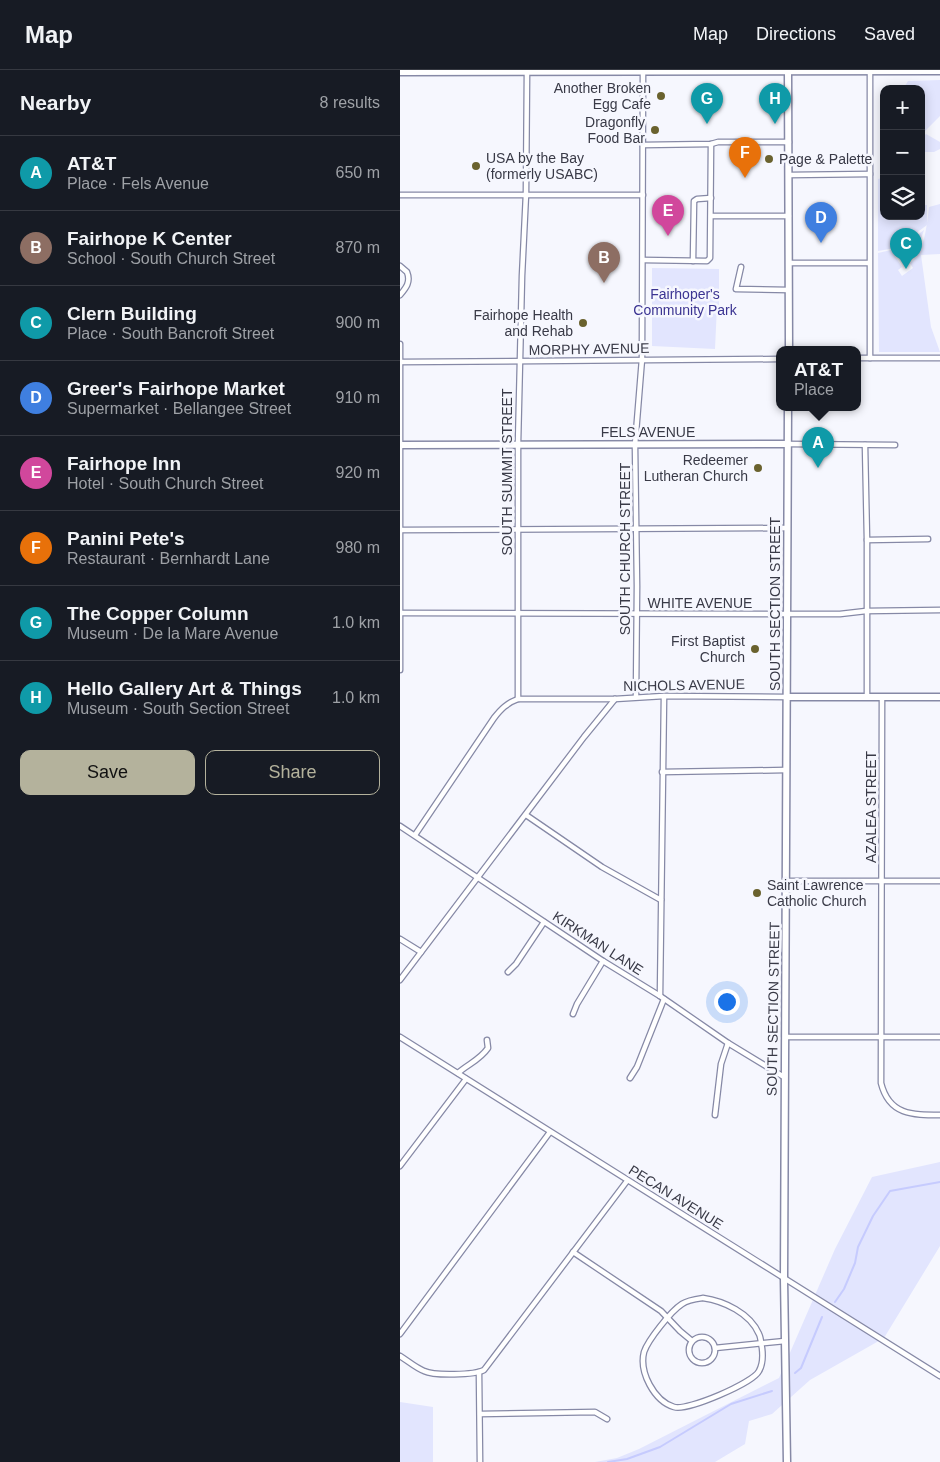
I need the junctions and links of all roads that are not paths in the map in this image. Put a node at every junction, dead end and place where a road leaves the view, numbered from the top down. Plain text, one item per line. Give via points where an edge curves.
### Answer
1 (527, 71) edge
2 (643, 71) edge
3 (788, 71) edge
4 (870, 71) edge
5 (940, 71) edge
6 (400, 72) edge
7 (789, 142) junction
8 (711, 144) junction
9 (643, 145) junction
10 (789, 174) junction
11 (870, 174) junction
12 (526, 194) junction
13 (400, 195) edge
14 (643, 196) junction
15 (711, 198) junction
16 (710, 216) junction
17 (789, 216) junction
18 (643, 260) junction
19 (693, 261) junction
20 (869, 262) junction
21 (789, 263) junction
22 (400, 266) edge
23 (741, 267) dead end
24 (789, 290) junction
25 (400, 295) edge
26 (400, 344) edge
27 (789, 346) edge
28 (861, 358) edge
29 (870, 358) junction
30 (940, 358) edge
31 (642, 359) junction
32 (776, 359) edge
33 (519, 361) junction
34 (400, 362) edge
35 (788, 411) edge
36 (518, 444) junction
37 (787, 444) junction
38 (400, 445) edge
39 (635, 445) junction
40 (865, 445) junction
41 (895, 445) dead end
42 (787, 528) junction
43 (518, 529) junction
44 (636, 529) junction
45 (400, 530) edge
46 (928, 539) dead end
47 (868, 540) junction
48 (940, 610) edge
49 (866, 611) junction
50 (400, 613) edge
51 (519, 613) junction
52 (637, 614) junction
53 (787, 614) junction
54 (400, 670) edge
55 (636, 696) junction
56 (664, 696) junction
57 (787, 697) junction
58 (867, 697) junction
59 (940, 697) edge
60 (882, 698) junction
61 (518, 699) junction
62 (615, 699) junction
63 (786, 770) junction
64 (662, 772) junction
65 (526, 815) junction
66 (400, 826) edge
67 (415, 835) junction
68 (478, 878) junction
69 (786, 881) junction
70 (882, 881) junction
71 (940, 881) edge
72 (662, 900) junction
73 (544, 922) junction
74 (400, 939) edge
75 (421, 952) junction
76 (604, 961) junction
77 (508, 972) dead end
78 (400, 980) edge
79 (662, 997) junction
80 (572, 1014) dead end
81 (881, 1036) junction
82 (400, 1037) edge
83 (786, 1037) junction
84 (940, 1037) edge
85 (486, 1040) dead end
86 (728, 1043) junction
87 (458, 1073) junction
88 (784, 1076) junction
89 (466, 1078) junction
90 (630, 1078) dead end
91 (715, 1115) dead end
92 (940, 1115) edge
93 (550, 1132) junction
94 (400, 1166) edge
95 (628, 1180) junction
96 (573, 1252) junction
97 (784, 1279) junction
98 (668, 1318) junction
99 (400, 1334) edge
100 (692, 1341) junction
101 (785, 1341) junction
102 (761, 1344) junction
103 (715, 1348) junction
104 (400, 1356) edge
105 (479, 1372) junction
106 (940, 1376) edge
107 (480, 1414) junction
108 (607, 1419) dead end
109 (480, 1462) edge
110 (787, 1462) edge

1 - 2 street
1 - 6 street
1 - 12 street, SOUTH SUMMIT STREET
2 - 3 street
2 - 9 street, SOUTH CHURCH STREET
3 - 4 street
3 - 7 street
4 - 5 street
4 - 11 street
7 - 8 street
7 - 10 street
8 - 9 street
8 - 15 street
9 - 14 street, SOUTH CHURCH STREET
10 - 11 street
10 - 17 street
11 - 20 street
12 - 13 street
12 - 14 street
12 - 33 street, SOUTH SUMMIT STREET
14 - 18 street, SOUTH CHURCH STREET
15 - 16 street
15 - 19 street via 694,201
16 - 17 street
16 - 19 street via 710,258
17 - 21 street
18 - 19 street
18 - 31 street, SOUTH CHURCH STREET
20 - 21 street
20 - 29 street
21 - 24 street
22 - 25 street via 408,276 408,285
23 - 24 street via 736,289
24 - 27 street
26 - 34 street
28 - 29 street
29 - 30 street
31 - 32 street, MORPHY AVENUE
31 - 33 street, MORPHY AVENUE
31 - 39 street, SOUTH CHURCH STREET
33 - 34 street, MORPHY AVENUE
33 - 36 street, SOUTH SUMMIT STREET
34 - 38 street
35 - 37 street, SOUTH SECTION STREET
36 - 38 street, FELS AVENUE
36 - 39 street, FELS AVENUE
36 - 43 street, SOUTH SUMMIT STREET
37 - 39 street, FELS AVENUE
37 - 40 street, FELS AVENUE
37 - 42 street, SOUTH SECTION STREET
38 - 45 street
39 - 44 street, SOUTH CHURCH STREET
40 - 41 street, FELS AVENUE
40 - 47 street
42 - 44 street
42 - 53 street, SOUTH SECTION STREET
43 - 44 street
43 - 45 street
43 - 51 street, SOUTH SUMMIT STREET
44 - 52 street, SOUTH CHURCH STREET
45 - 50 street
46 - 47 street
47 - 49 street
48 - 49 street, WHITE AVENUE
49 - 53 street, WHITE AVENUE
49 - 58 street
50 - 51 street, WHITE AVENUE
50 - 54 street
51 - 52 street, WHITE AVENUE
51 - 61 street, SOUTH SUMMIT STREET
52 - 53 street, WHITE AVENUE
52 - 55 street, SOUTH CHURCH STREET
53 - 57 street, SOUTH SECTION STREET
55 - 56 street, NICHOLS AVENUE
55 - 62 street, NICHOLS AVENUE
56 - 57 street, NICHOLS AVENUE
56 - 64 street
57 - 58 street, NICHOLS AVENUE
57 - 63 street, SOUTH SECTION STREET
58 - 60 street, NICHOLS AVENUE
59 - 60 street, NICHOLS AVENUE
60 - 70 street, AZALEA STREET
61 - 62 street, NICHOLS AVENUE
61 - 67 street via 501,708
62 - 65 street
63 - 64 street
63 - 69 street, SOUTH SECTION STREET
64 - 72 street
65 - 68 street
65 - 72 street via 602,867
66 - 67 street, KIRKMAN LANE
67 - 68 street, KIRKMAN LANE
68 - 73 street, KIRKMAN LANE
68 - 75 street
69 - 70 street
69 - 83 street, SOUTH SECTION STREET
70 - 71 street
70 - 81 street, AZALEA STREET
72 - 79 street
73 - 76 street, KIRKMAN LANE
73 - 77 street
74 - 75 street
75 - 78 street
76 - 79 street, KIRKMAN LANE
76 - 80 street
79 - 86 street, KIRKMAN LANE
79 - 90 street
81 - 83 street
81 - 84 street
81 - 92 street, AZALEA STREET via 881,1083 885,1096 903,1112
82 - 87 street, PECAN AVENUE
83 - 88 street, SOUTH SECTION STREET
85 - 87 street via 488,1048 482,1057
86 - 88 street, KIRKMAN LANE
86 - 91 street via 721,1064
87 - 89 street, PECAN AVENUE
88 - 97 street, SOUTH SECTION STREET
89 - 93 street, PECAN AVENUE
89 - 94 street
93 - 95 street, PECAN AVENUE
93 - 99 street
95 - 96 street
95 - 97 street, PECAN AVENUE
96 - 98 street
96 - 105 street
97 - 101 street, SOUTH SECTION STREET
97 - 106 street, PECAN AVENUE
98 - 100 street
98 - 102 street via 682,1304 692,1300 718,1301 753,1323
98 - 102 street via 645,1348 643,1362 653,1390 674,1407 700,1403 755,1376 762,1362
100 - 103 street via 699,1337 708,1338
100 - 103 street via 689,1354 699,1363 711,1360
101 - 102 street
101 - 110 street, SOUTH SECTION STREET
102 - 103 street
104 - 105 street via 430,1373
105 - 107 street
107 - 108 street via 595,1412
107 - 109 street

